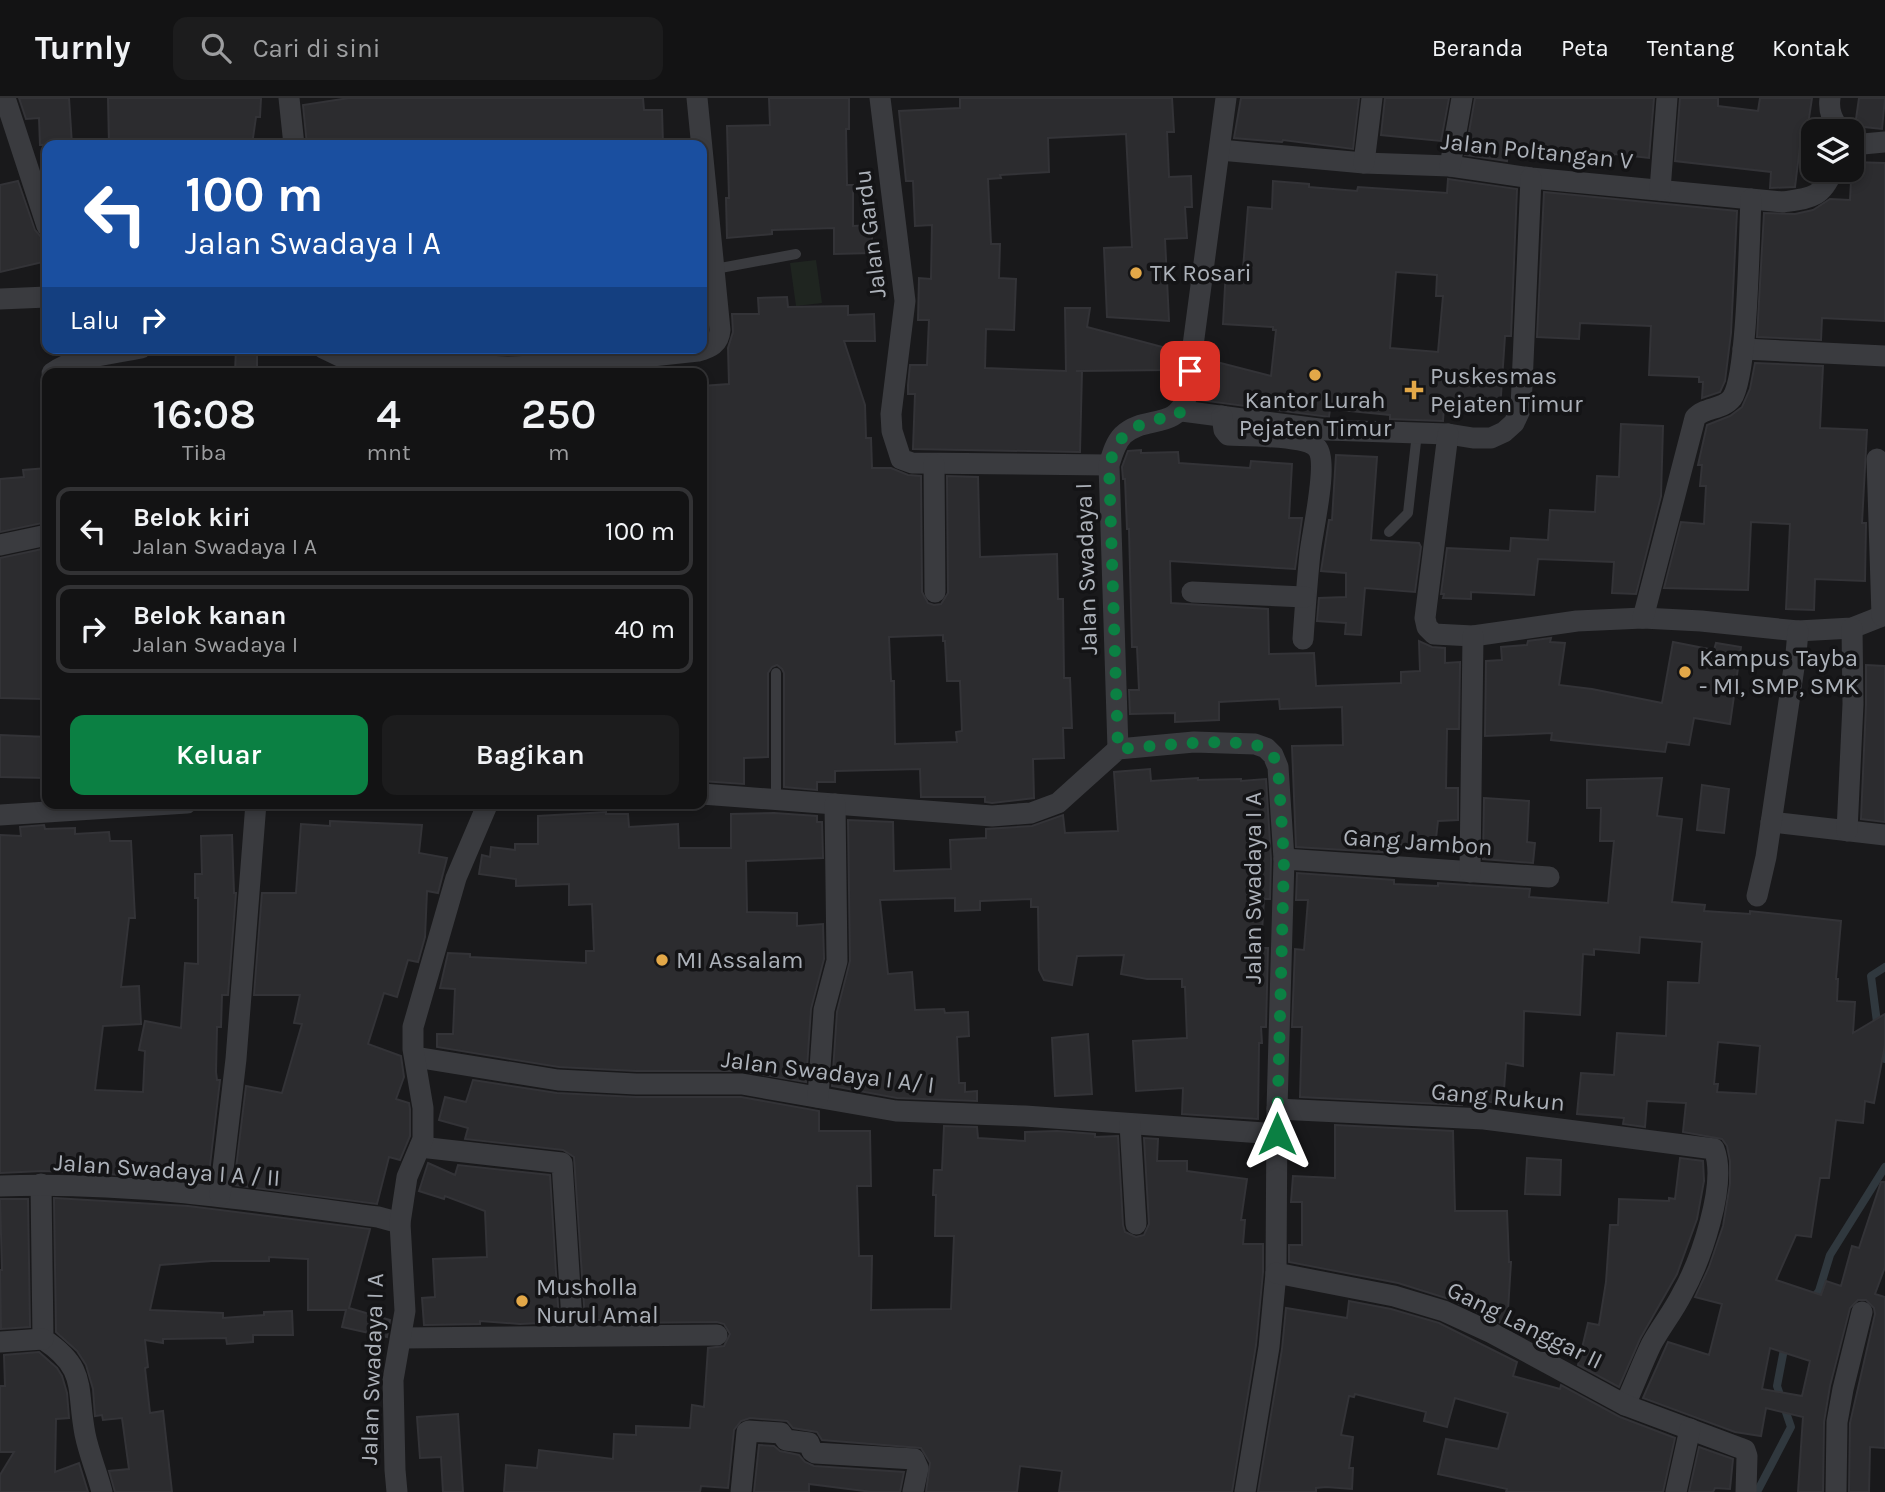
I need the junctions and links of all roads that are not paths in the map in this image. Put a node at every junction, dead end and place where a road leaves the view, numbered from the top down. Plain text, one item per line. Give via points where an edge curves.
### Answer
1 (5, 98) edge
2 (289, 98) edge
3 (697, 98) edge
4 (880, 98) edge
5 (1226, 98) edge
6 (1372, 98) edge
7 (1462, 98) edge
8 (1667, 98) edge
9 (1829, 98) edge
10 (1833, 119) edge
11 (293, 140) edge
12 (701, 140) edge
13 (1885, 142) edge
14 (1864, 144) edge
15 (1220, 150) junction
16 (1364, 163) junction
17 (1450, 166) junction
18 (1531, 178) junction
19 (1827, 182) edge
20 (1660, 190) junction
21 (707, 193) edge
22 (1751, 200) junction
23 (42, 211) edge
24 (796, 254) dead end
25 (715, 269) junction
26 (42, 297) edge
27 (0, 299) edge
28 (707, 348) edge
29 (1743, 349) junction
30 (83, 354) edge
31 (336, 354) edge
32 (676, 354) edge
33 (1885, 356) edge
34 (60, 368) edge
35 (538, 368) edge
36 (576, 368) edge
37 (1182, 411) junction
38 (1222, 416) junction
39 (1418, 433) junction
40 (1448, 434) junction
41 (1877, 459) dead end
42 (934, 464) junction
43 (1109, 466) junction
44 (1389, 532) dead end
45 (42, 536) edge
46 (0, 545) edge
47 (935, 592) dead end
48 (1192, 592) dead end
49 (1306, 597) junction
50 (1884, 616) edge
51 (1643, 618) junction
52 (1852, 628) junction
53 (1798, 631) junction
54 (1473, 636) junction
55 (1303, 639) dead end
56 (775, 673) dead end
57 (1118, 749) junction
58 (707, 794) edge
59 (776, 801) junction
60 (835, 804) junction
61 (101, 809) edge
62 (256, 809) edge
63 (485, 809) edge
64 (0, 816) edge
65 (1771, 822) junction
66 (1847, 831) junction
67 (1885, 835) edge
68 (1284, 859) junction
69 (1470, 872) junction
70 (1549, 877) dead end
71 (1757, 895) dead end
72 (415, 1057) junction
73 (818, 1097) junction
74 (1277, 1109) junction
75 (1130, 1124) junction
76 (1277, 1134) junction
77 (420, 1147) junction
78 (41, 1184) junction
79 (0, 1186) edge
80 (219, 1195) junction
81 (400, 1223) junction
82 (1136, 1224) dead end
83 (1276, 1273) junction
84 (1862, 1312) dead end
85 (717, 1335) dead end
86 (573, 1336) junction
87 (402, 1338) junction
88 (43, 1339) junction
89 (0, 1342) edge
90 (1625, 1405) junction
91 (1690, 1429) junction
92 (102, 1492) edge
93 (397, 1492) edge
94 (741, 1492) edge
95 (913, 1492) edge
96 (1245, 1492) edge
97 (1676, 1492) edge
98 (1746, 1492) edge
99 (1836, 1492) edge

1 - 23 street
2 - 11 street
3 - 12 street
4 - 42 street, Jalan Gardu via 905,301 892,431 901,459
5 - 15 street
6 - 16 street
7 - 17 street
8 - 20 street
9 - 10 street
13 - 14 street
15 - 16 street, Jalan Poltangan V
15 - 37 street
16 - 17 street, Jalan Poltangan V
17 - 18 street, Jalan Poltangan V
18 - 20 street, Jalan Poltangan V
18 - 40 street via 1521,408 1514,424 1491,438
19 - 22 street, Jalan Poltangan V via 1809,198
20 - 22 street, Jalan Poltangan V
21 - 25 street
22 - 29 street
24 - 25 lane
25 - 28 street via 720,330 717,341
26 - 27 street
29 - 33 street
29 - 51 street via 1731,399 1695,418
30 - 34 street
31 - 35 street via 348,360
32 - 36 street
37 - 38 street
37 - 43 street, Jalan Swadaya I via 1123,434
38 - 39 street via 1327,430
38 - 49 street via 1228,435 1305,441 1317,448 1320,491
39 - 40 street
39 - 44 lane via 1408,513
40 - 54 street via 1425,618 1434,634
41 - 50 street
42 - 43 street
42 - 47 street
43 - 57 street, Jalan Swadaya I
45 - 46 street
48 - 49 street
49 - 55 street
50 - 52 street
51 - 53 street
51 - 54 street via 1577,621
52 - 53 street
52 - 66 street
53 - 65 street
54 - 69 street
56 - 59 lane
57 - 60 street via 1058,803 1031,813 992,816
57 - 68 street, Jalan Swadaya I A via 1194,742 1266,748 1278,767
58 - 59 street
59 - 60 street
60 - 73 street via 837,961 824,1010
61 - 64 street
62 - 80 street via 236,1059
63 - 72 street, Jalan Swadaya I A via 437,939 413,1027
65 - 66 street
65 - 71 street
66 - 67 street
68 - 69 street, Gang Jambon
68 - 74 street, Jalan Swadaya I A
69 - 70 street, Gang Jambon
72 - 73 street, Jalan Swadaya I A/ I via 558,1080 742,1084
72 - 77 street, Jalan Swadaya I A via 423,1108
73 - 75 street, Jalan Swadaya I A/ I via 896,1111
74 - 76 street, Jalan Swadaya I A
74 - 90 street, Gang Rukun via 1484,1119 1714,1149 1718,1189 1696,1262
75 - 76 street, Jalan Swadaya I A/ I
75 - 82 street
76 - 83 street, Jalan Swadaya I A
77 - 81 street, Jalan Swadaya I A via 407,1177
77 - 86 street via 562,1163
78 - 79 street
78 - 80 street, Jalan Swadaya I A / II
78 - 88 street, Jalan Swadaya I A / II
80 - 81 street, Jalan Swadaya I A / II
81 - 87 street, Jalan Swadaya I A
83 - 90 street, Gang Langgar II via 1394,1296 1444,1311
83 - 96 street, Jalan Swadaya I A
84 - 99 street via 1837,1422
85 - 86 street
86 - 87 street
87 - 93 street, Jalan Swadaya I A via 393,1381
88 - 89 street
88 - 92 street via 64,1353 78,1380 85,1434
90 - 91 street, Gang Langgar II
91 - 97 street
91 - 98 street, Gang Langgar II via 1745,1450
94 - 95 street via 747,1432 778,1432 786,1440 809,1443 815,1453 914,1459 918,1468

